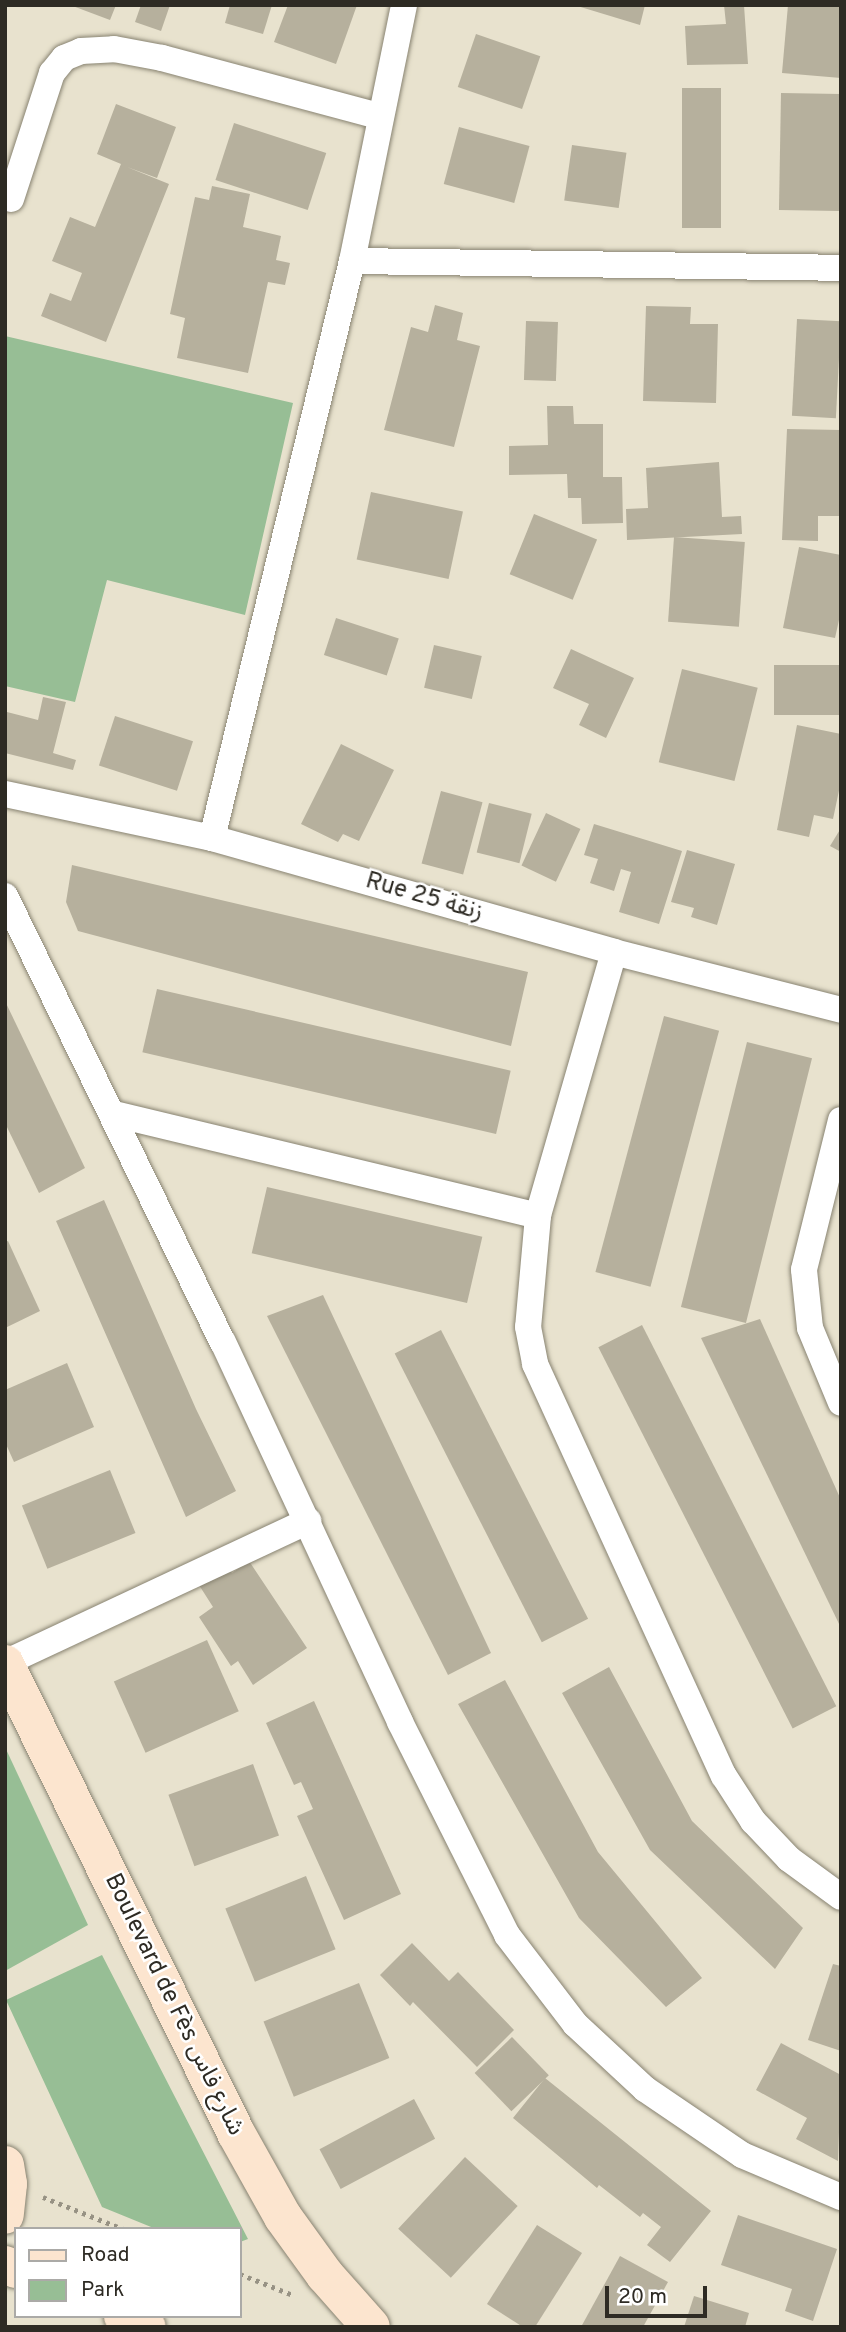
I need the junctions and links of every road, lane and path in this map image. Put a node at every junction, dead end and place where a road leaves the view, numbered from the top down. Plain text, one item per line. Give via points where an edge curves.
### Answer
1 (404, 5) edge
2 (379, 116) junction
3 (11, 199) dead end
4 (352, 261) junction
5 (841, 268) edge
6 (5, 794) edge
7 (212, 838) junction
8 (5, 896) edge
9 (614, 951) junction
10 (841, 1010) edge
11 (114, 1114) junction
12 (841, 1120) edge
13 (829, 1213) edge
14 (538, 1216) junction
15 (841, 1403) edge
16 (308, 1521) junction
17 (5, 1664) edge
18 (838, 1887) edge
19 (6, 2188) edge
20 (841, 2197) edge
21 (118, 2227) edge
22 (127, 2318) edge
23 (146, 2327) edge
24 (371, 2327) edge

1 - 2 street
2 - 3 street via 162,58 114,49 81,51 64,58 52,73
2 - 4 street
4 - 5 street
4 - 7 street
6 - 7 street, Rue 25 زنقة
7 - 9 street, Rue 25 زنقة
8 - 11 street
9 - 10 street, Rue 25 زنقة
9 - 14 street
11 - 14 street
11 - 16 street
12 - 13 street
13 - 15 street via 804,1270 806,1303 810,1328
14 - 18 street via 528,1327 549,1397 724,1776 753,1821 789,1859
16 - 17 street
16 - 20 street via 400,1722 508,1935 575,2024 645,2088 742,2155
17 - 24 main road, Boulevard de Fès شارع فاس via 236,2133 284,2217 325,2275
19 - 21 path
22 - 23 main road

